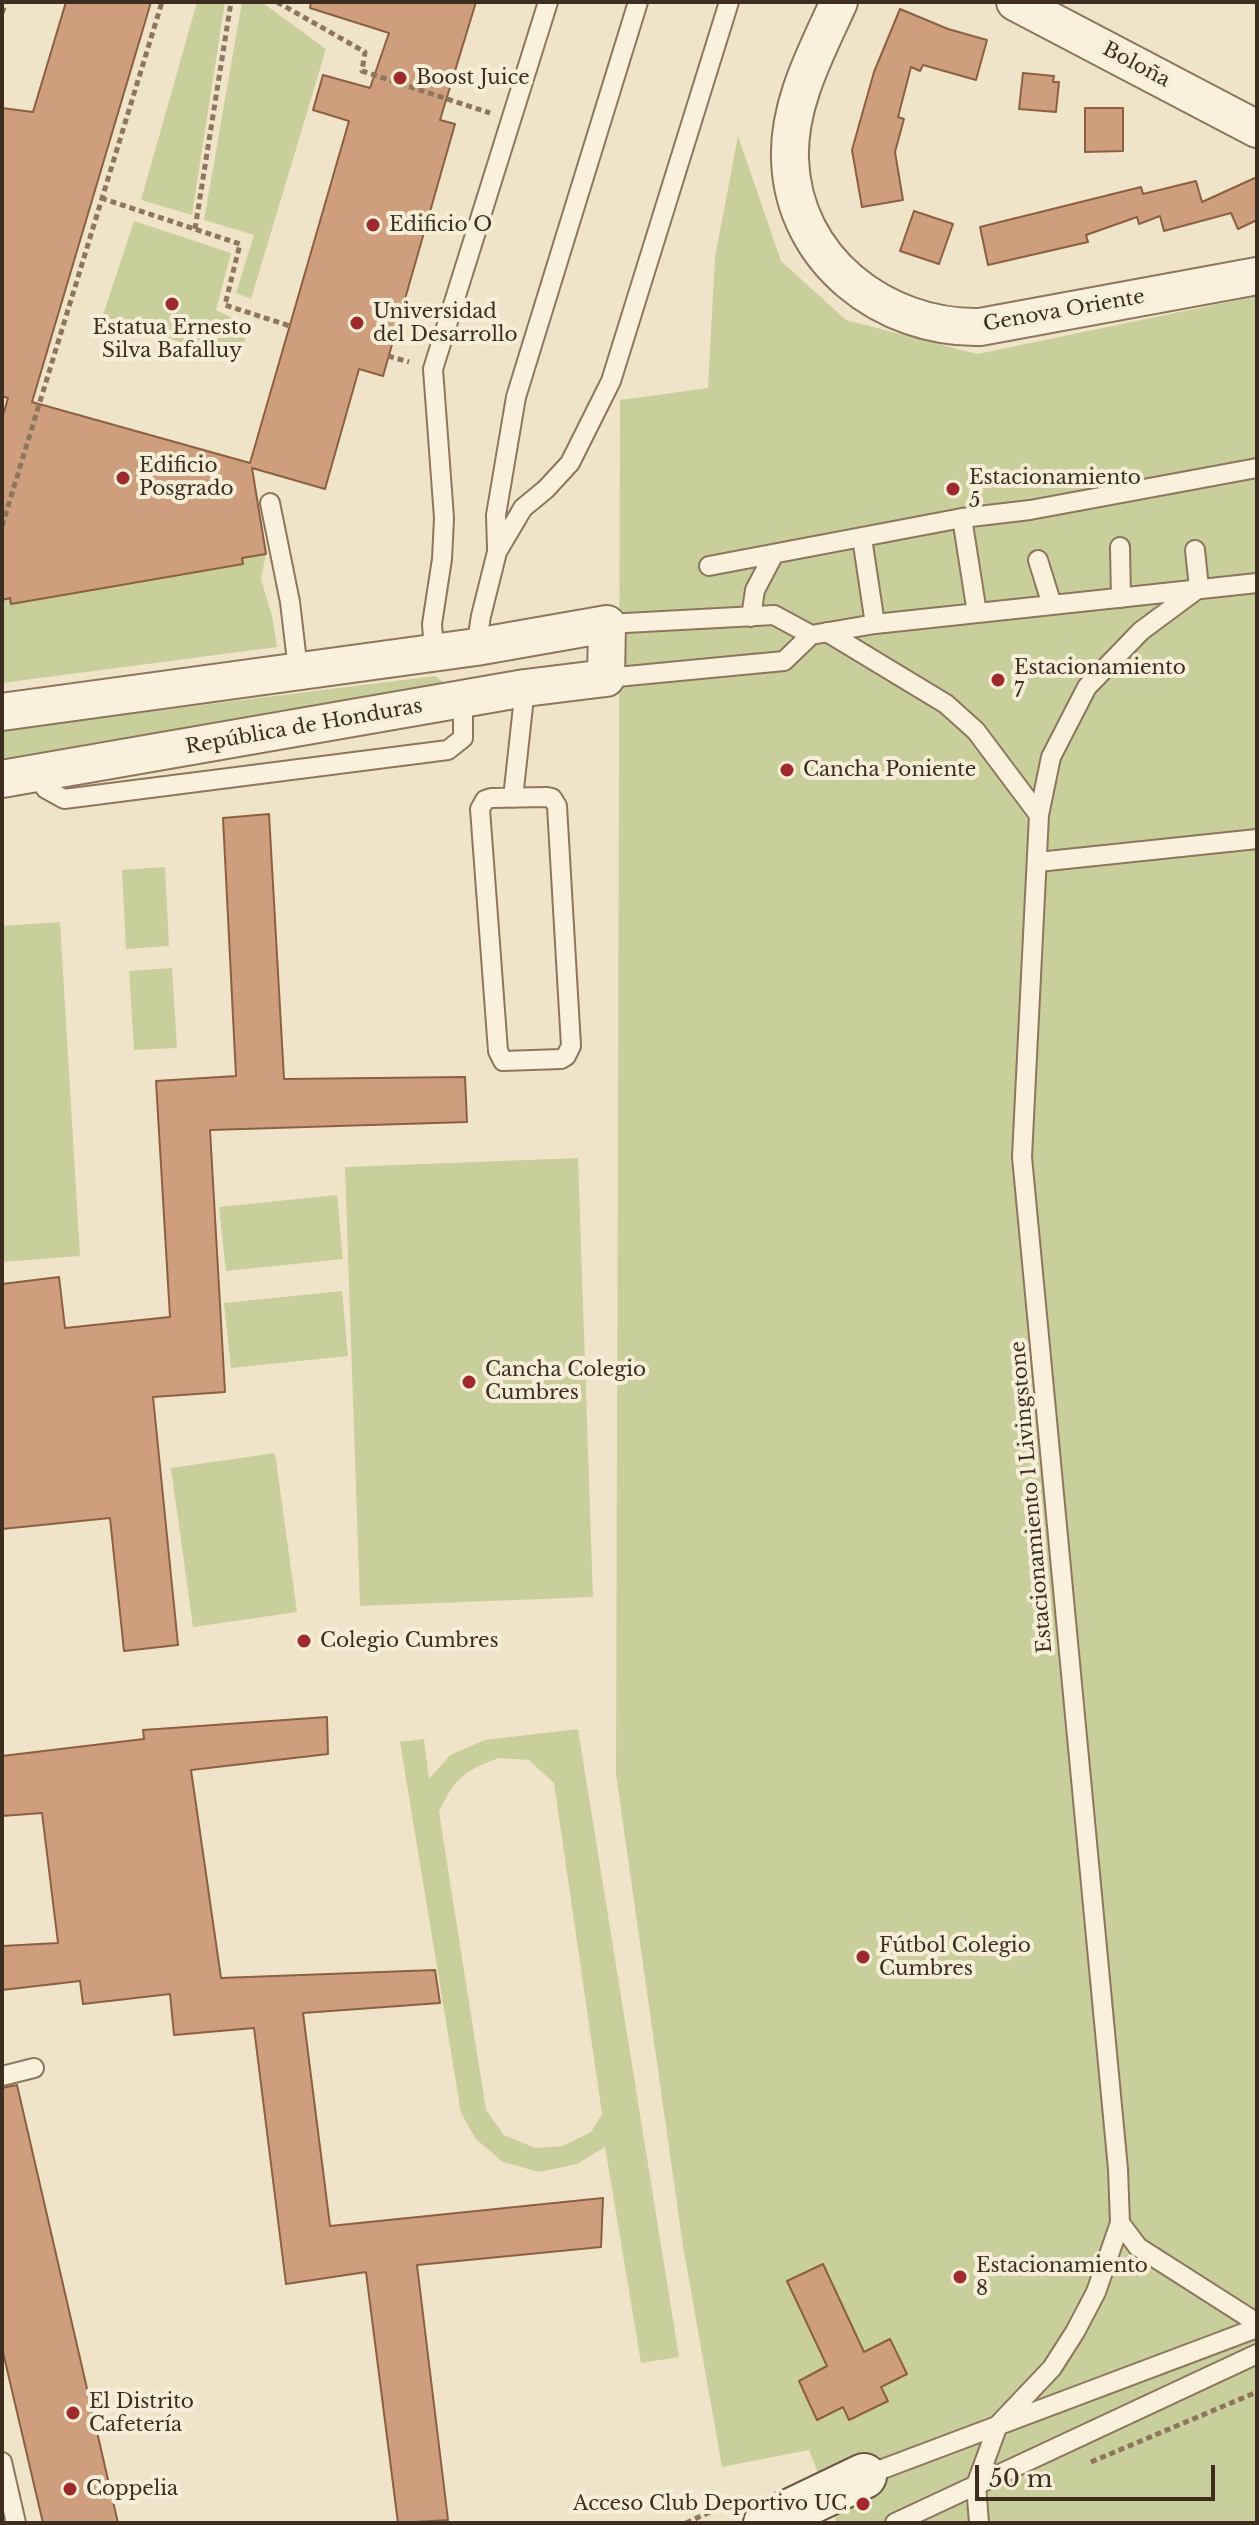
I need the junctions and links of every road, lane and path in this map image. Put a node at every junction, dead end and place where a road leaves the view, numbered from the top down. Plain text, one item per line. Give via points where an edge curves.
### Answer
1 (6, 2) edge
2 (162, 2) edge
3 (231, 2) edge
4 (277, 2) edge
5 (548, 2) edge
6 (638, 2) edge
7 (729, 2) edge
8 (839, 2) edge
9 (1015, 2) edge
10 (2, 13) edge
11 (511, 121) junction
12 (1257, 129) edge
13 (101, 198) junction
14 (195, 229) junction
15 (1257, 276) edge
16 (290, 326) dead end
17 (1257, 468) edge
18 (270, 503) dead end
19 (962, 518) junction
20 (2, 526) edge
21 (862, 538) junction
22 (1120, 547) dead end
23 (1195, 550) dead end
24 (497, 552) junction
25 (774, 554) junction
26 (1038, 560) dead end
27 (709, 566) dead end
28 (1257, 583) edge
29 (1199, 588) junction
30 (1121, 598) junction
31 (1052, 605) junction
32 (977, 613) junction
33 (751, 617) junction
34 (607, 624) junction
35 (875, 624) junction
36 (819, 633) junction
37 (476, 647) junction
38 (434, 652) junction
39 (298, 670) junction
40 (606, 678) junction
41 (525, 688) junction
42 (463, 700) junction
43 (2, 712) edge
44 (18, 776) edge
45 (513, 798) junction
46 (1039, 815) junction
47 (1257, 839) edge
48 (1038, 862) junction
49 (34, 2068) dead end
50 (2, 2076) edge
51 (1120, 2223) junction
52 (1257, 2326) edge
53 (1257, 2354) edge
54 (1257, 2392) edge
55 (998, 2425) junction
56 (2, 2462) edge
57 (1083, 2466) dead end
58 (871, 2473) joint
59 (976, 2485) junction
60 (776, 2521) edge
61 (16, 2523) edge
62 (895, 2523) edge
63 (979, 2523) edge

1 - 10 path
2 - 13 path
3 - 14 path
4 - 11 path via 365,52 362,71
5 - 11 lane
6 - 24 lane via 516,397 496,515
7 - 24 lane via 607,392 570,463 523,508
8 - 15 street, Genova Oriente via 803,83 790,159 794,188 815,241 852,285 929,322 980,327
9 - 12 street, Boloña
11 - 38 lane via 433,369 444,518 432,624
13 - 14 path
13 - 20 path
14 - 16 path via 240,244 225,305
17 - 19 lane
18 - 39 lane
19 - 21 lane
19 - 32 lane
21 - 25 lane
21 - 35 lane
22 - 30 lane
23 - 29 lane
24 - 37 lane
25 - 27 lane
25 - 33 lane via 755,590
26 - 31 lane
28 - 29 lane
29 - 30 lane
29 - 46 lane, Estacionamiento 1 Livingstone via 1141,631 1087,687 1051,757
30 - 31 lane
31 - 32 lane
32 - 35 lane
33 - 34 lane
33 - 36 lane via 774,615
34 - 37 street
34 - 40 street
35 - 36 lane
36 - 40 lane via 784,661
36 - 46 lane via 946,704 976,731
37 - 38 street
37 - 42 street
38 - 39 street
39 - 43 street
40 - 41 street, República de Honduras
41 - 42 street, República de Honduras
41 - 45 lane
42 - 44 street, República de Honduras
45 - 45 lane via 485,800 480,809 498,1051 503,1061 561,1059 571,1046 557,806 547,797
46 - 48 lane, Estacionamiento 1 Livingstone
47 - 48 lane
48 - 51 lane, Estacionamiento 1 Livingstone via 1022,1157
49 - 50 lane
51 - 52 lane via 1138,2247
51 - 55 lane, Estacionamiento 1 Livingstone via 1096,2292 1075,2332 1052,2368
52 - 55 lane
53 - 59 lane
54 - 57 path
55 - 58 lane
55 - 59 lane
56 - 61 lane
58 - 60 street
59 - 62 lane
59 - 63 lane

